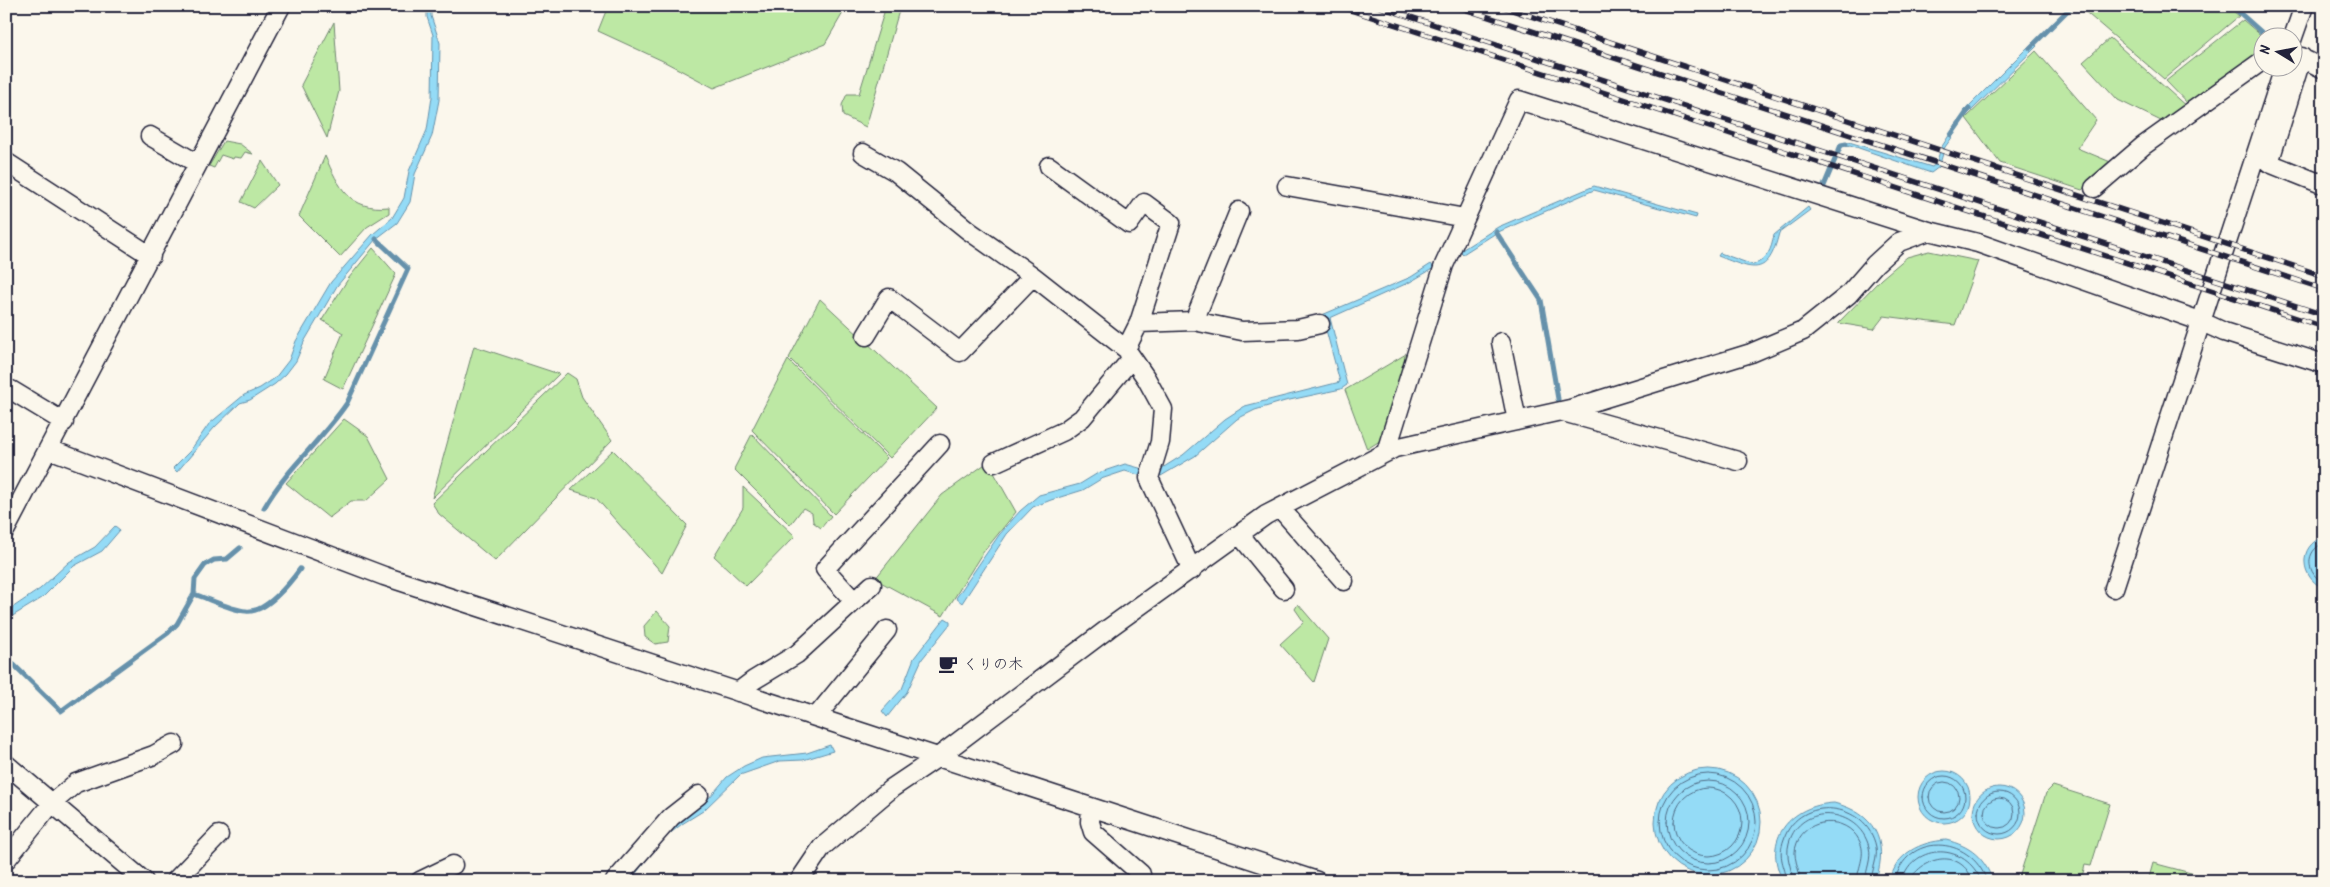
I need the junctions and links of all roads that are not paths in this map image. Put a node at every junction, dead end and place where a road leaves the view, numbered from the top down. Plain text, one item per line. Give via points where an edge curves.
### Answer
1 (281, 6) edge
2 (2304, 6) edge
3 (2296, 28) edge
4 (2302, 58) edge
5 (2252, 67) edge
6 (2324, 69) edge
7 (2281, 78) edge
8 (2291, 78) edge
9 (150, 136) dead end
10 (863, 153) dead end
11 (6, 162) edge
12 (198, 164) junction
13 (1048, 166) dead end
14 (2324, 181) edge
15 (1287, 186) dead end
16 (2094, 188) dead end
17 (1239, 211) dead end
18 (1465, 218) junction
19 (1929, 231) junction
20 (151, 256) junction
21 (1033, 276) junction
22 (1194, 321) junction
23 (2200, 321) junction
24 (1139, 323) junction
25 (1320, 324) dead end
26 (866, 336) dead end
27 (1501, 342) dead end
28 (1129, 353) junction
29 (2324, 364) edge
30 (11, 390) dead end
31 (1562, 411) junction
32 (1517, 421) junction
33 (64, 422) junction
34 (940, 444) dead end
35 (49, 449) junction
36 (1386, 452) junction
37 (1738, 461) dead end
38 (994, 463) dead end
39 (1280, 508) junction
40 (6, 529) edge
41 (1240, 534) junction
42 (1192, 570) junction
43 (1344, 581) dead end
44 (872, 585) dead end
45 (2114, 588) dead end
46 (1284, 589) dead end
47 (854, 601) junction
48 (887, 630) dead end
49 (738, 692) junction
50 (816, 717) junction
51 (174, 744) dead end
52 (938, 757) junction
53 (6, 764) edge
54 (699, 795) dead end
55 (52, 803) junction
56 (1091, 807) junction
57 (220, 835) dead end
58 (6, 860) edge
59 (453, 865) dead end
60 (1141, 874) dead end
61 (138, 879) edge
62 (175, 881) edge
63 (420, 881) edge
64 (615, 881) edge
65 (799, 881) edge
66 (1317, 881) edge

1 - 12 street
2 - 3 street
4 - 6 street
5 - 16 street via 2143,146
7 - 23 street
8 - 14 street via 2269,163 2319,183
9 - 12 street
10 - 21 street via 896,172 968,231
11 - 20 street
12 - 20 street
13 - 24 street via 1129,224 1144,203 1171,222
15 - 18 street
17 - 22 street
18 - 19 street via 1519,100
18 - 36 street via 1444,265
19 - 23 street via 1978,243
19 - 31 street via 1899,242 1848,294 1803,331 1751,353
20 - 33 street
21 - 26 street via 960,352 889,298
21 - 28 street
22 - 24 street
22 - 25 street via 1242,332 1298,329
23 - 29 street via 2224,332
23 - 45 street
24 - 28 street
27 - 32 street
28 - 38 street via 1082,418 1064,431
28 - 42 street via 1163,409 1160,442 1149,478
30 - 33 street
31 - 32 street
31 - 37 street
32 - 36 street
33 - 35 street
34 - 47 street via 825,569
35 - 40 street
35 - 49 street via 384,576
36 - 39 street
39 - 41 street
39 - 43 street
41 - 42 street
41 - 46 street
42 - 52 street via 1109,628
44 - 47 street
47 - 49 street via 798,654
48 - 50 street
49 - 50 street
50 - 52 street
51 - 55 street via 154,755 76,783
52 - 56 street
52 - 65 street via 892,788 822,847
53 - 55 street
54 - 64 street via 671,816
55 - 58 street
55 - 61 street
56 - 60 street via 1093,832
56 - 66 street
57 - 62 street
59 - 63 street

